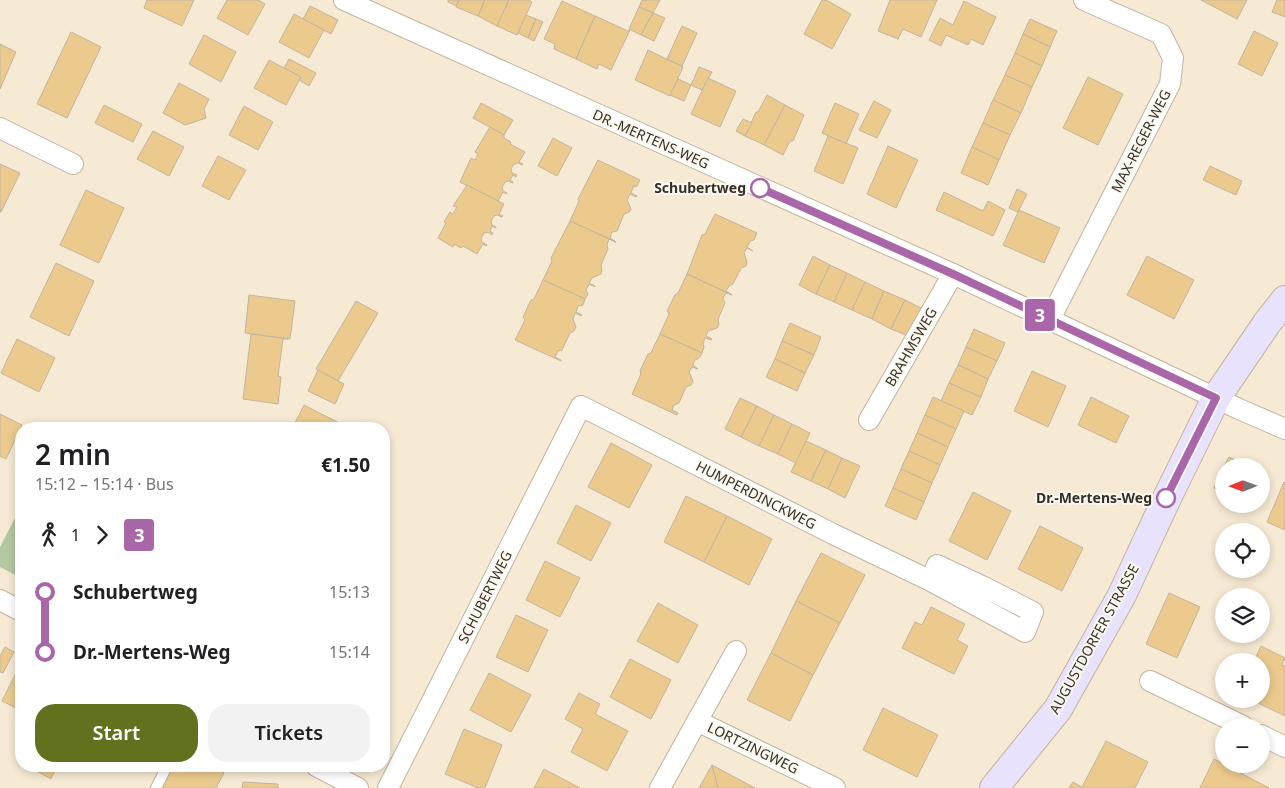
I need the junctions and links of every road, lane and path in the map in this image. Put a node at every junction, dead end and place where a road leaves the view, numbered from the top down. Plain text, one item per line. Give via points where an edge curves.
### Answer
1 (344, 0) edge
2 (1084, 0) edge
3 (0, 128) edge
4 (73, 164) dead end
5 (953, 274) junction
6 (1285, 300) edge
7 (1050, 319) junction
8 (1216, 398) junction
9 (581, 406) joint
10 (869, 420) dead end
11 (1285, 429) edge
12 (931, 581) junction
13 (984, 586) junction
14 (0, 600) edge
15 (974, 604) junction
16 (15, 608) edge
17 (736, 651) dead end
18 (1150, 682) dead end
19 (1226, 718) edge
20 (697, 721) junction
21 (1270, 739) edge
22 (1285, 746) edge
23 (164, 772) edge
24 (327, 772) edge
25 (156, 788) edge
26 (358, 788) edge
27 (388, 788) edge
28 (660, 788) edge
29 (835, 788) edge
30 (994, 788) edge

1 - 5 street, DR.-MERTENS-WEG
2 - 7 street, MAX-REGER-WEG via 1161,34 1172,58 1170,84
3 - 4 street
5 - 7 street, DR.-MERTENS-WEG
5 - 10 street, BRAHMSWEG
6 - 8 street, AUGUSTDORFER STRASSE
7 - 8 street, DR.-MERTENS-WEG
8 - 11 street, DR.-MERTENS-WEG
8 - 30 street, AUGUSTDORFER STRASSE via 1122,595 1058,709
9 - 12 street, HUMPERDINCKWEG
9 - 27 street, SCHUBERTWEG
12 - 13 street, HUMPERDINCKWEG via 937,565
12 - 15 street, HUMPERDINCKWEG
13 - 15 street
13 - 15 street, HUMPERDINCKWEG via 1033,612 1025,632
14 - 16 street
17 - 20 street, LORTZINGWEG
18 - 19 street
20 - 28 street, LORTZINGWEG
20 - 29 street, LORTZINGWEG
21 - 22 street
23 - 25 lane
24 - 26 street

